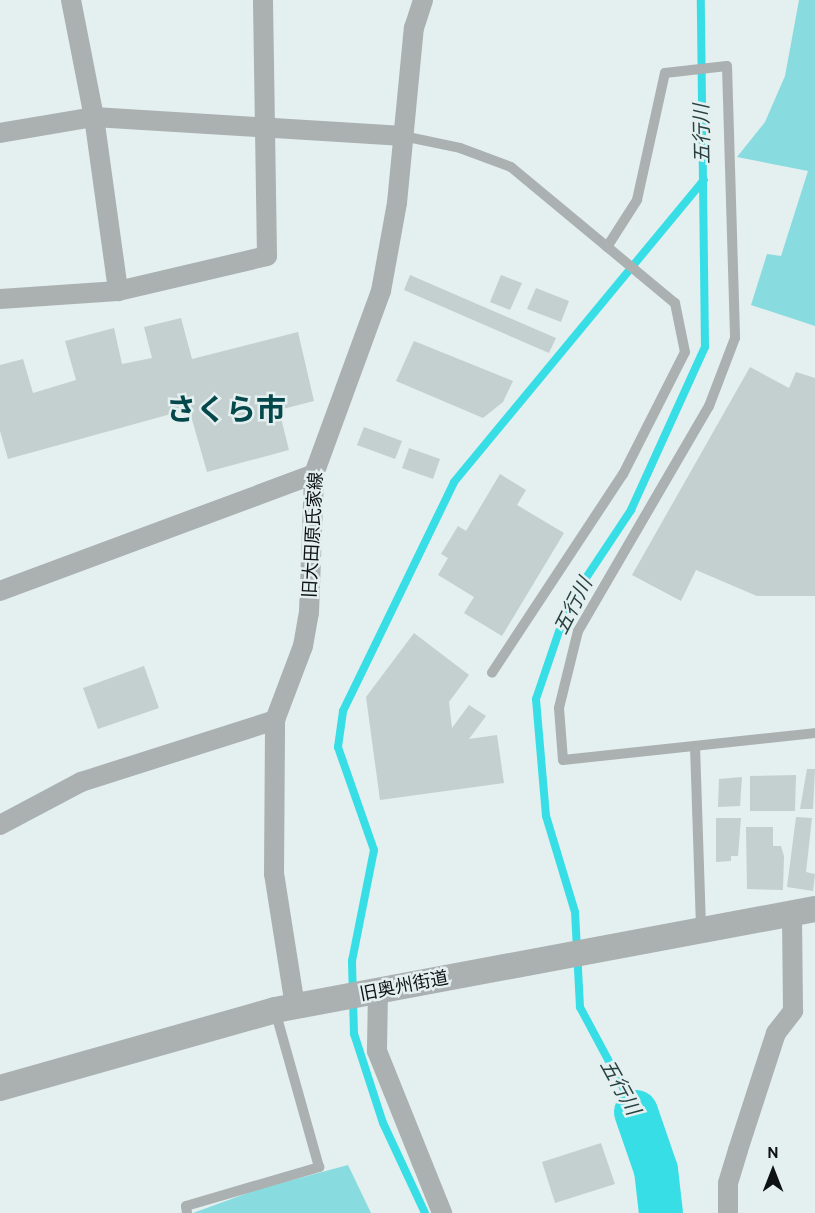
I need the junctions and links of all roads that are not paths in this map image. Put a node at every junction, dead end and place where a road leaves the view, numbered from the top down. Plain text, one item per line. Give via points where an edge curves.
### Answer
1 (70, 0) edge
2 (263, 0) edge
3 (420, 1) edge
4 (94, 117) junction
5 (263, 127) junction
6 (0, 133) edge
7 (403, 136) junction
8 (607, 247) junction
9 (118, 291) junction
10 (0, 299) edge
11 (314, 474) junction
12 (0, 591) edge
13 (492, 673) dead end
14 (275, 720) junction
15 (815, 733) edge
16 (695, 746) junction
17 (0, 825) edge
18 (804, 911) edge
19 (701, 931) junction
20 (378, 990) junction
21 (285, 1008) junction
22 (0, 1088) edge
23 (187, 1213) edge
24 (442, 1213) edge
25 (728, 1213) edge

1 - 4 street
2 - 5 street
3 - 7 street, 旧大田原氏家線
4 - 5 street
4 - 6 street
4 - 9 street
5 - 7 street
5 - 9 street via 267,256
7 - 8 lane via 460,148 512,167
7 - 11 street, 旧大田原氏家線 via 381,291
8 - 13 lane via 675,303 685,352 623,474
8 - 16 lane via 638,200 665,73 727,66 735,338 709,406 578,631 559,708 563,760
9 - 10 street
11 - 12 street
11 - 14 street, 旧大田原氏家線 via 309,613 303,646
14 - 17 street via 81,782
14 - 21 street, 旧大田原氏家線 via 274,873
15 - 16 lane
16 - 19 lane
18 - 19 street, 旧奥州街道
18 - 25 street via 793,1011 777,1033 738,1150 728,1184
19 - 20 street, 旧奥州街道
20 - 21 street, 旧奥州街道
20 - 24 street via 377,1051
21 - 22 street, 旧奥州街道
21 - 23 lane via 319,1167 186,1206

